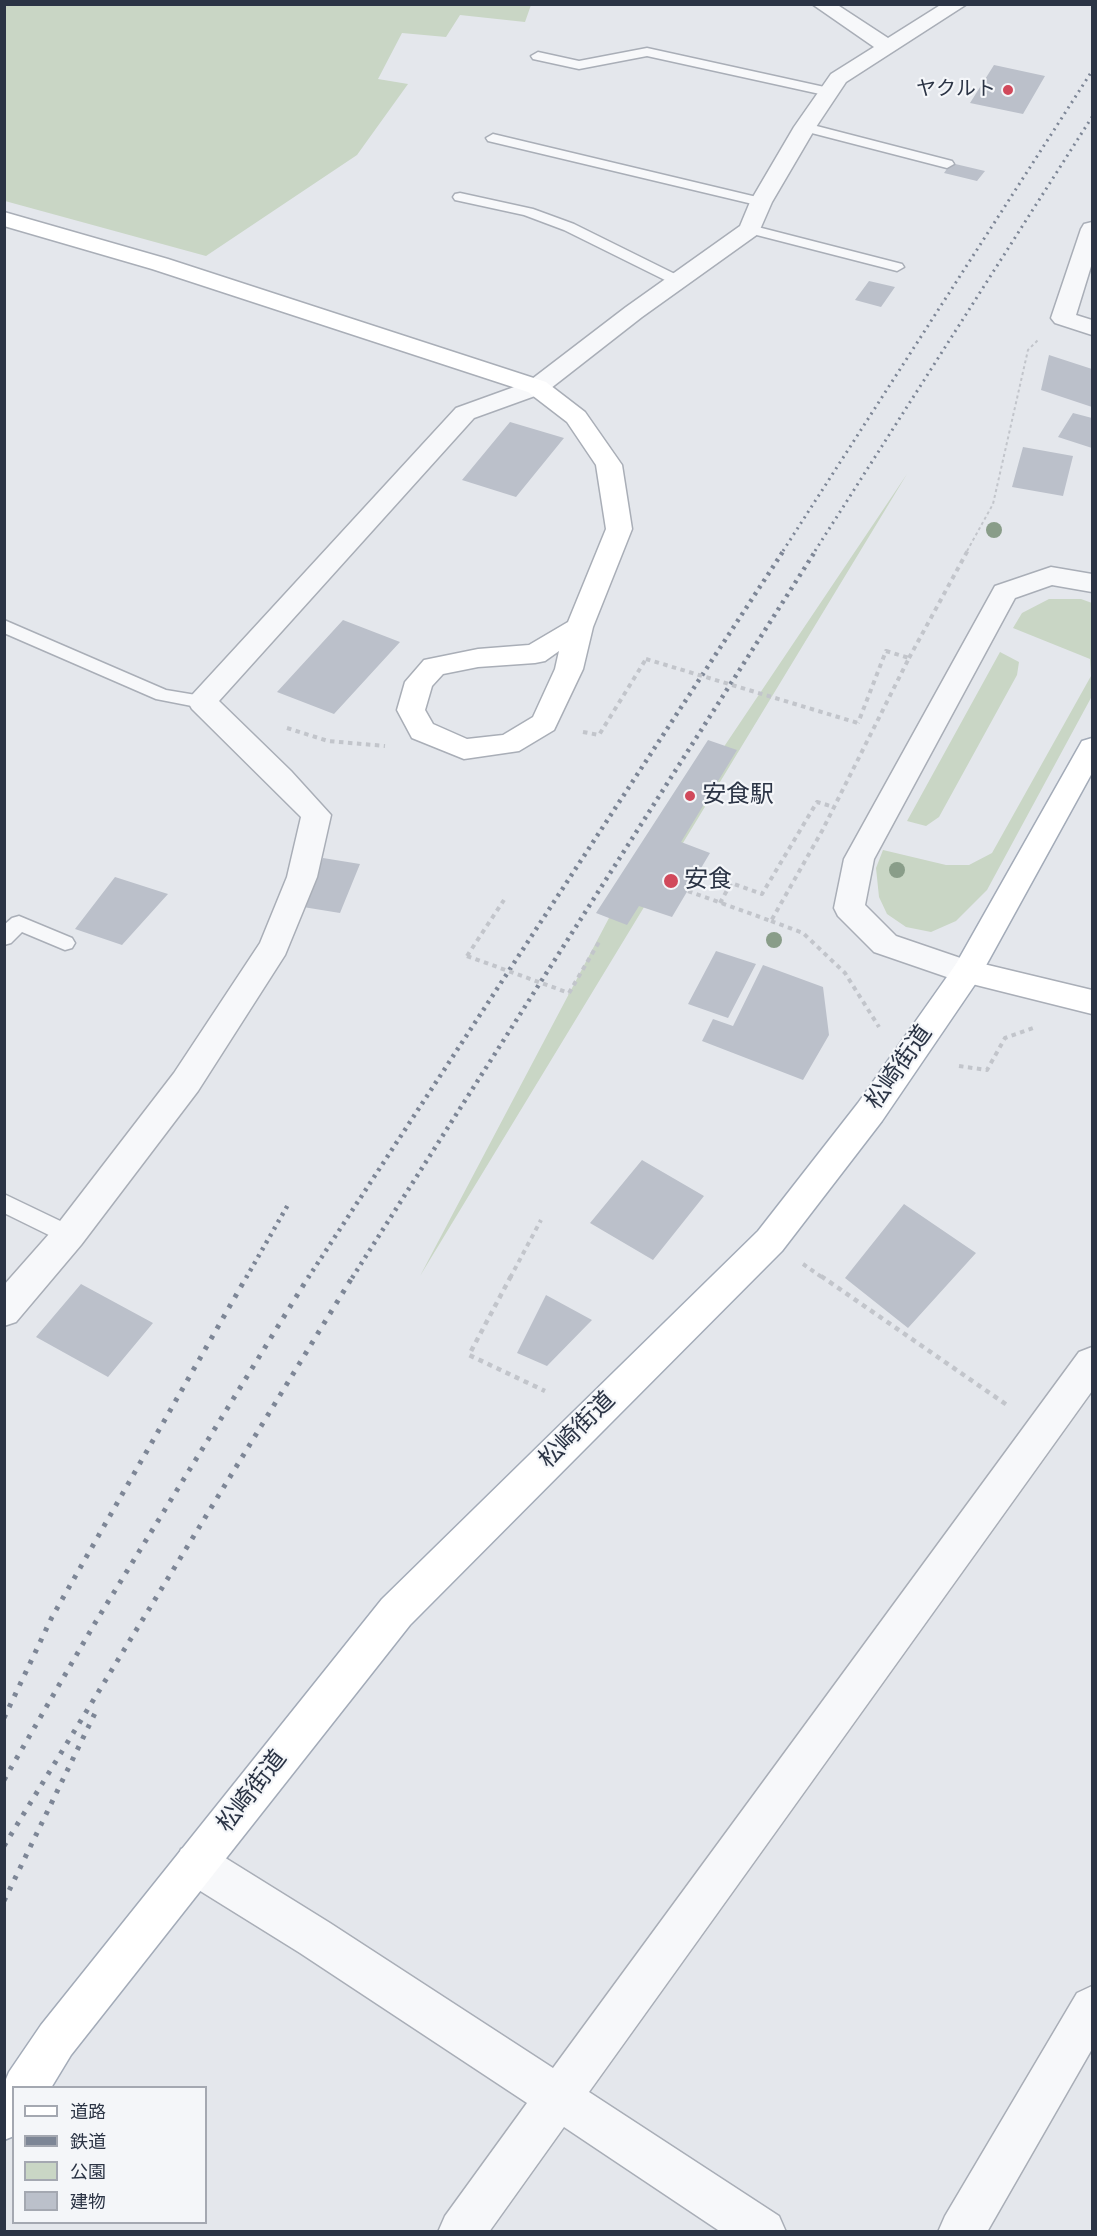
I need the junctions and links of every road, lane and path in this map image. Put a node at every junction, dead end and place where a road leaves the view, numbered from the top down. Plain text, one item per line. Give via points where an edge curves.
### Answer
1 (957, 4) edge
2 (821, 5) edge
3 (887, 46) junction
4 (538, 56) dead end
5 (829, 92) junction
6 (805, 127) junction
7 (493, 138) dead end
8 (947, 164) dead end
9 (460, 197) dead end
10 (761, 202) junction
11 (4, 219) edge
12 (750, 229) junction
13 (1092, 229) edge
14 (897, 267) dead end
15 (678, 281) junction
16 (1064, 318) junction
17 (1092, 328) edge
18 (537, 387) junction
19 (1092, 583) edge
20 (4, 626) edge
21 (579, 627) junction
22 (909, 658) junction
23 (201, 702) junction
24 (544, 723) junction
25 (286, 728) dead end
26 (422, 731) junction
27 (1092, 748) edge
28 (834, 807) junction
29 (688, 891) dead end
30 (504, 900) dead end
31 (720, 903) junction
32 (771, 921) junction
33 (4, 938) edge
34 (599, 942) dead end
35 (64, 943) dead end
36 (967, 972) junction
37 (1092, 1002) edge
38 (1043, 1024) dead end
39 (885, 1031) dead end
40 (959, 1066) dead end
41 (4, 1203) edge
42 (541, 1220) dead end
43 (69, 1235) junction
44 (770, 1241) junction
45 (4, 1311) edge
46 (1092, 1363) edge
47 (544, 1391) dead end
48 (1012, 1409) dead end
49 (196, 1864) junction
50 (1092, 2008) edge
51 (26, 2086) edge
52 (557, 2098) junction
53 (461, 2232) edge
54 (763, 2232) edge
55 (961, 2232) edge

1 - 3 street
2 - 3 street
3 - 5 street via 838,78
4 - 5 lane via 579,65 647,52
5 - 6 street
6 - 8 lane
6 - 10 street
7 - 10 lane
9 - 15 lane via 528,212 569,227
10 - 12 street
11 - 18 street via 159,264
12 - 14 lane
12 - 15 street
13 - 16 street
15 - 18 street
16 - 17 street
16 - 22 path via 1028,350 993,504
18 - 21 street via 576,417 609,465 619,529
18 - 23 street via 465,413
19 - 36 street via 1051,576 1005,592 859,859 849,908 885,944
20 - 23 lane via 162,695
21 - 24 street via 569,669
21 - 26 street via 535,654 478,658 434,667 419,682 411,710
22 - 24 path, bridge via 885,651 858,723 646,659 599,735
22 - 28 path
23 - 43 street via 316,815 302,877 274,947 186,1082
24 - 26 street via 508,744 464,749
25 - 26 path via 328,741 384,746
27 - 36 street, 松崎街道
28 - 31 path via 817,802 762,894 731,883
28 - 32 path
29 - 31 path
30 - 34 path, bridge via 467,956 569,993
31 - 32 path
32 - 39 path via 803,933 845,973
33 - 35 lane via 19,923
36 - 37 street
36 - 44 street, 松崎街道 via 870,1112
38 - 40 path via 1005,1038 987,1070
41 - 43 lane
42 - 47 path via 469,1355
43 - 45 street
44 - 48 path
44 - 49 street, 松崎街道 via 396,1612
46 - 52 street
49 - 51 street, 松崎街道 via 56,2040
49 - 52 street
50 - 55 street
52 - 53 street
52 - 54 street

